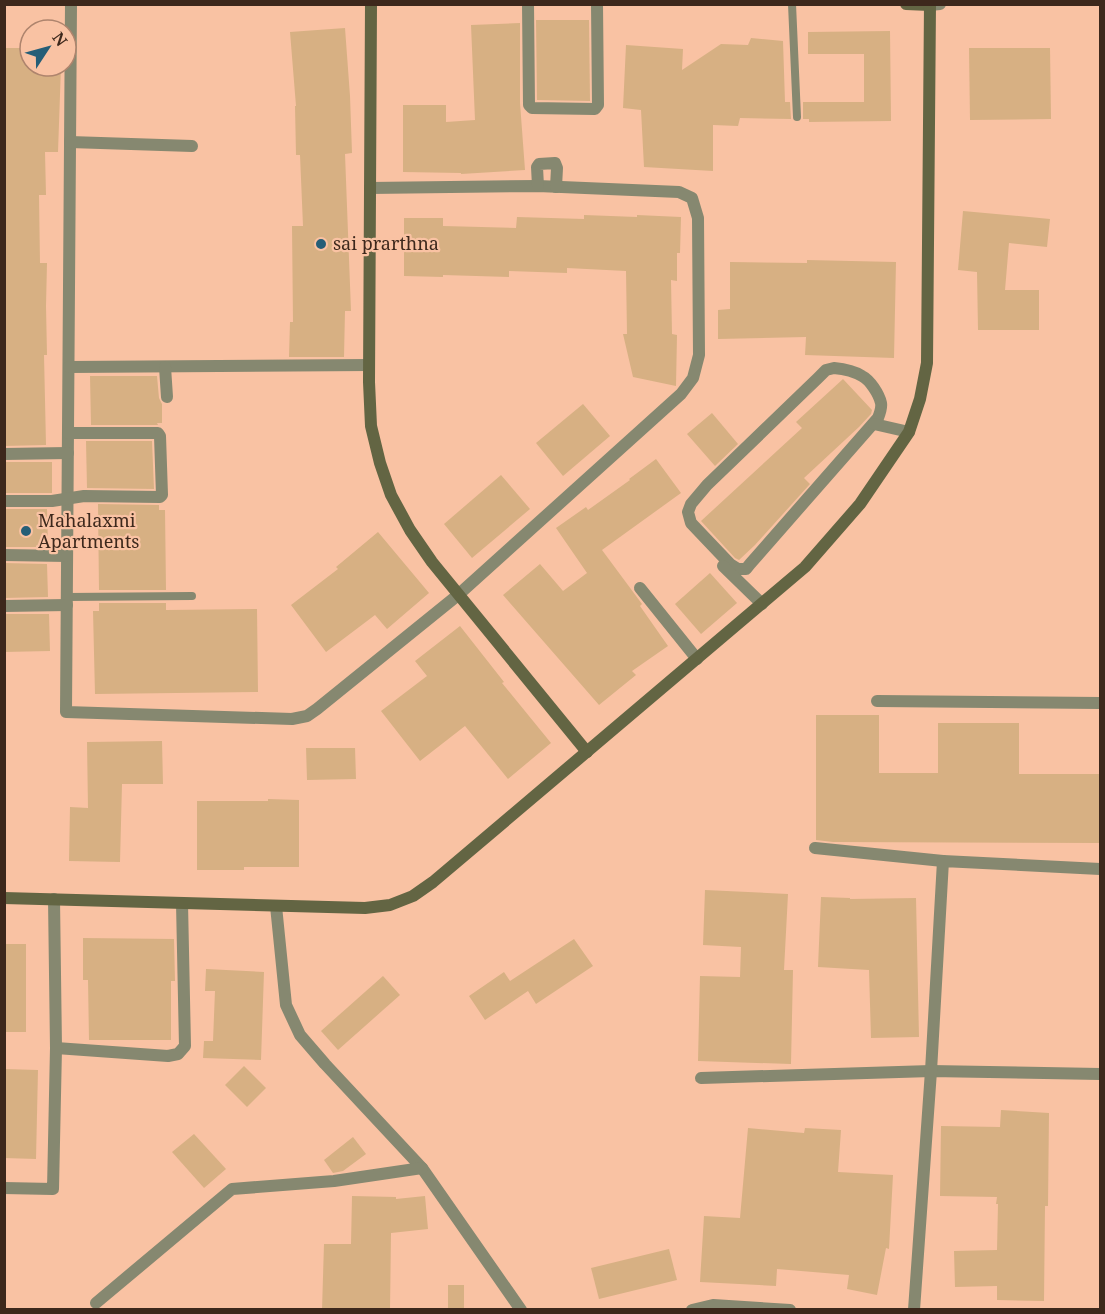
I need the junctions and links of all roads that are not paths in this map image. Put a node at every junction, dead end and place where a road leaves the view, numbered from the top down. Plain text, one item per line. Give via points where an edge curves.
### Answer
1 (71, 4) edge
2 (371, 4) edge
3 (528, 4) edge
4 (597, 4) edge
5 (792, 4) edge
6 (906, 4) edge
7 (940, 4) edge
8 (930, 5) edge
9 (797, 117) dead end
10 (70, 142) junction
11 (192, 146) dead end
12 (538, 186) junction
13 (556, 187) junction
14 (370, 188) junction
15 (369, 365) junction
16 (69, 367) junction
17 (165, 367) junction
18 (167, 397) dead end
19 (874, 424) junction
20 (164, 428) dead end
21 (68, 429) junction
22 (909, 432) junction
23 (68, 453) junction
24 (4, 454) edge
25 (4, 501) edge
26 (68, 503) junction
27 (4, 509) edge
28 (712, 555) dead end
29 (4, 557) edge
30 (67, 557) junction
31 (640, 588) dead end
32 (459, 595) junction
33 (192, 596) dead end
34 (67, 601) junction
35 (762, 604) junction
36 (4, 606) edge
37 (697, 659) junction
38 (877, 701) dead end
39 (1101, 703) edge
40 (587, 752) junction
41 (815, 848) dead end
42 (943, 861) junction
43 (1101, 869) edge
44 (4, 898) edge
45 (54, 899) junction
46 (182, 903) junction
47 (276, 906) junction
48 (56, 1048) junction
49 (931, 1071) junction
50 (1101, 1074) edge
51 (700, 1078) dead end
52 (422, 1168) junction
53 (4, 1188) edge
54 (96, 1303) dead end
55 (521, 1310) edge
56 (692, 1310) edge
57 (790, 1310) edge
58 (914, 1310) edge

1 - 10 street
2 - 14 street
3 - 4 street via 529,105 595,109
5 - 9 lane
6 - 8 street
7 - 8 street
8 - 22 street via 927,363
10 - 11 street
10 - 16 street
12 - 13 street
12 - 13 street via 539,164 555,163
12 - 14 street
13 - 32 street via 679,192 692,198 698,218 699,355 693,378 681,394
14 - 15 street
15 - 17 street
15 - 32 street via 371,426 391,495 410,530
16 - 17 street
16 - 21 street
17 - 18 street
19 - 19 street via 881,403 864,376 848,370 826,370 707,484 691,504 691,523 730,564 746,569
19 - 22 street
20 - 21 street
21 - 23 street
21 - 26 street via 159,433 162,495 84,496
22 - 35 street via 853,513 805,567
23 - 24 street
23 - 26 street
25 - 26 street
26 - 27 street
26 - 30 street
28 - 35 street
29 - 30 street
30 - 34 street
31 - 37 street
32 - 34 street via 317,710 292,718 66,712
32 - 40 street
33 - 34 lane
34 - 36 street
35 - 37 street
37 - 40 street
38 - 39 street
40 - 47 street via 413,896 390,905 365,908
41 - 42 street
42 - 43 street
42 - 49 street
44 - 45 street
45 - 46 street
45 - 48 street
46 - 47 street
46 - 48 street via 185,1046 178,1054 168,1056
47 - 52 street via 286,1005 300,1035
48 - 53 street via 53,1189
49 - 50 street
49 - 51 street
49 - 58 street
52 - 54 street via 334,1181 232,1189
52 - 55 street
56 - 57 street via 713,1305

